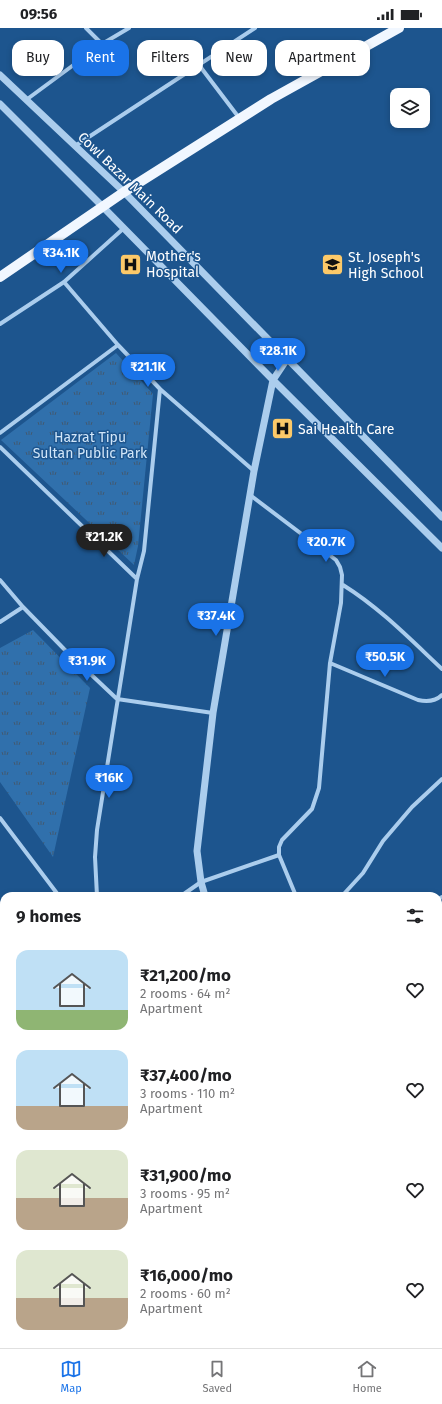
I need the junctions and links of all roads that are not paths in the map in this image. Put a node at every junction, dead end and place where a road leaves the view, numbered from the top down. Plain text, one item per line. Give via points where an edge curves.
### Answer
1 (86, 28) edge
2 (129, 28) edge
3 (256, 28) edge
4 (399, 28) edge
5 (98, 40) edge
6 (109, 40) edge
7 (203, 63) edge
8 (72, 66) edge
9 (203, 69) edge
10 (0, 75) edge
11 (183, 76) edge
12 (26, 100) junction
13 (0, 104) edge
14 (240, 119) junction
15 (74, 146) junction
16 (124, 192) junction
17 (103, 207) junction
18 (124, 228) junction
19 (0, 277) edge
20 (64, 282) junction
21 (0, 324) edge
22 (118, 345) junction
23 (287, 359) junction
24 (273, 380) junction
25 (160, 389) junction
26 (0, 434) edge
27 (0, 447) edge
28 (254, 471) junction
29 (250, 495) junction
30 (442, 517) edge
31 (442, 548) edge
32 (137, 579) junction
33 (0, 580) edge
34 (342, 585) junction
35 (22, 607) junction
36 (0, 622) edge
37 (330, 663) junction
38 (442, 670) edge
39 (441, 696) edge
40 (117, 699) junction
41 (442, 702) edge
42 (212, 713) junction
43 (442, 779) edge
44 (0, 818) edge
45 (279, 855) junction
46 (201, 882) junction
47 (56, 892) edge
48 (97, 892) edge
49 (187, 892) edge
50 (204, 892) edge
51 (294, 892) edge
52 (346, 892) edge

1 - 5 street
2 - 6 street
3 - 7 street
4 - 14 main road
8 - 12 street
9 - 14 street
10 - 12 street, Cowl Bazar Main Road
11 - 15 street
12 - 15 street, Cowl Bazar Main Road
13 - 17 street
14 - 16 main road
15 - 16 street, Cowl Bazar Main Road
16 - 17 main road
16 - 23 street, Cowl Bazar Main Road
17 - 18 street
17 - 19 main road
18 - 20 street
18 - 24 street
20 - 21 street
20 - 22 street
22 - 25 street
22 - 26 street
23 - 24 street
23 - 30 street, Cowl Bazar Main Road
24 - 28 street
24 - 31 street
25 - 28 street
25 - 32 street via 144,551
27 - 32 street
28 - 29 street
29 - 34 street via 336,560 340,566
29 - 42 street
32 - 40 street
33 - 35 street
34 - 37 street
34 - 38 street via 387,617
35 - 36 street
35 - 40 street
37 - 39 street via 418,700 431,701
37 - 45 street via 319,788 312,809 282,840
39 - 41 street
40 - 42 street
40 - 48 street via 97,830
42 - 46 street via 197,851
43 - 52 street via 412,807 383,841 363,873
44 - 47 street
45 - 46 street
45 - 51 street
46 - 49 street
46 - 50 street

